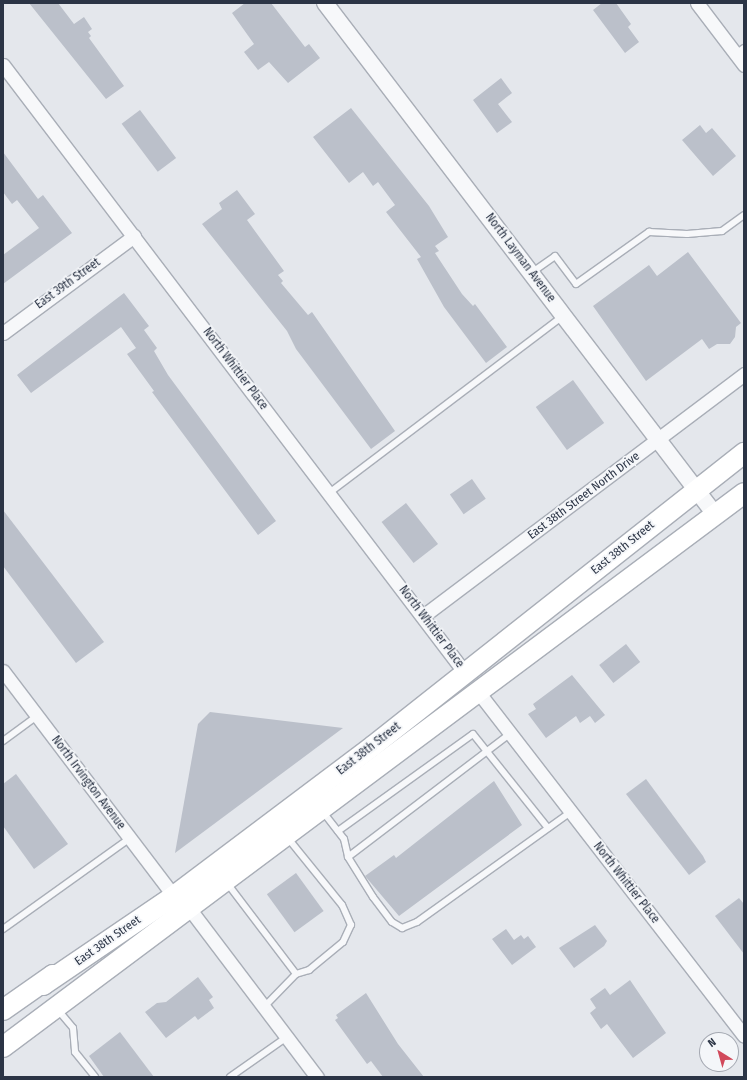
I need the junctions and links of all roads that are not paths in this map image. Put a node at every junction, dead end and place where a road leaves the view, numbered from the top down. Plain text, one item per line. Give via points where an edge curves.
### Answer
1 (326, 3) edge
2 (697, 3) edge
3 (740, 51) edge
4 (3, 65) edge
5 (744, 65) edge
6 (744, 215) edge
7 (134, 236) junction
8 (531, 273) junction
9 (563, 316) junction
10 (3, 333) edge
11 (744, 374) edge
12 (658, 440) junction
13 (744, 454) edge
14 (696, 489) junction
15 (329, 493) junction
16 (744, 493) edge
17 (714, 513) junction
18 (423, 616) junction
19 (3, 671) edge
20 (465, 673) junction
21 (479, 692) junction
22 (37, 716) junction
23 (511, 733) junction
24 (3, 741) edge
25 (489, 750) junction
26 (322, 810) junction
27 (572, 811) junction
28 (548, 828) junction
29 (338, 832) junction
30 (286, 836) junction
31 (130, 838) junction
32 (348, 857) junction
33 (226, 882) junction
34 (174, 896) junction
35 (189, 908) junction
36 (3, 929) edge
37 (296, 974) junction
38 (56, 1007) junction
39 (264, 1007) junction
40 (3, 1010) edge
41 (744, 1036) edge
42 (287, 1037) junction
43 (3, 1047) edge
44 (94, 1077) edge
45 (230, 1077) edge
46 (317, 1077) edge

1 - 8 street, North Layman Avenue
2 - 3 street
3 - 5 street
4 - 7 street, North Whittier Place
6 - 8 lane via 722,231 687,234 649,232 576,284 555,256
7 - 10 street, East 39th Street
7 - 15 street, North Whittier Place
8 - 9 street, North Layman Avenue
9 - 12 street, North Layman Avenue
9 - 15 lane
11 - 12 street, East 38th Street North Drive
12 - 14 street, North Layman Avenue
12 - 18 street, East 38th Street North Drive
13 - 14 main road, East 38th Street
14 - 17 street, North Layman Avenue
14 - 20 main road, East 38th Street
15 - 18 street, North Whittier Place
16 - 17 main road, East 38th Street
17 - 21 main road, East 38th Street
18 - 20 street, North Whittier Place
19 - 22 street, North Irvington Avenue
20 - 34 main road, East 38th Street
21 - 23 street, North Whittier Place
21 - 26 main road, East 38th Street
22 - 24 lane
22 - 31 street, North Irvington Avenue
23 - 25 lane
23 - 27 street, North Whittier Place
25 - 28 lane
25 - 29 lane via 473,734 466,736
25 - 32 lane
26 - 29 lane
26 - 30 main road, East 38th Street
27 - 28 lane
27 - 41 street, North Whittier Place
28 - 32 lane via 417,922 402,928 392,922
29 - 32 lane
30 - 33 main road, East 38th Street
30 - 37 lane via 342,905 350,925 343,942 309,970
31 - 34 street, North Irvington Avenue
31 - 36 lane
33 - 35 main road, East 38th Street
33 - 37 lane
34 - 40 main road, East 38th Street
35 - 38 main road, East 38th Street
35 - 39 street
37 - 39 lane
38 - 43 main road, East 38th Street
38 - 44 lane via 73,1028 75,1052
39 - 42 street
42 - 45 lane
42 - 46 street

